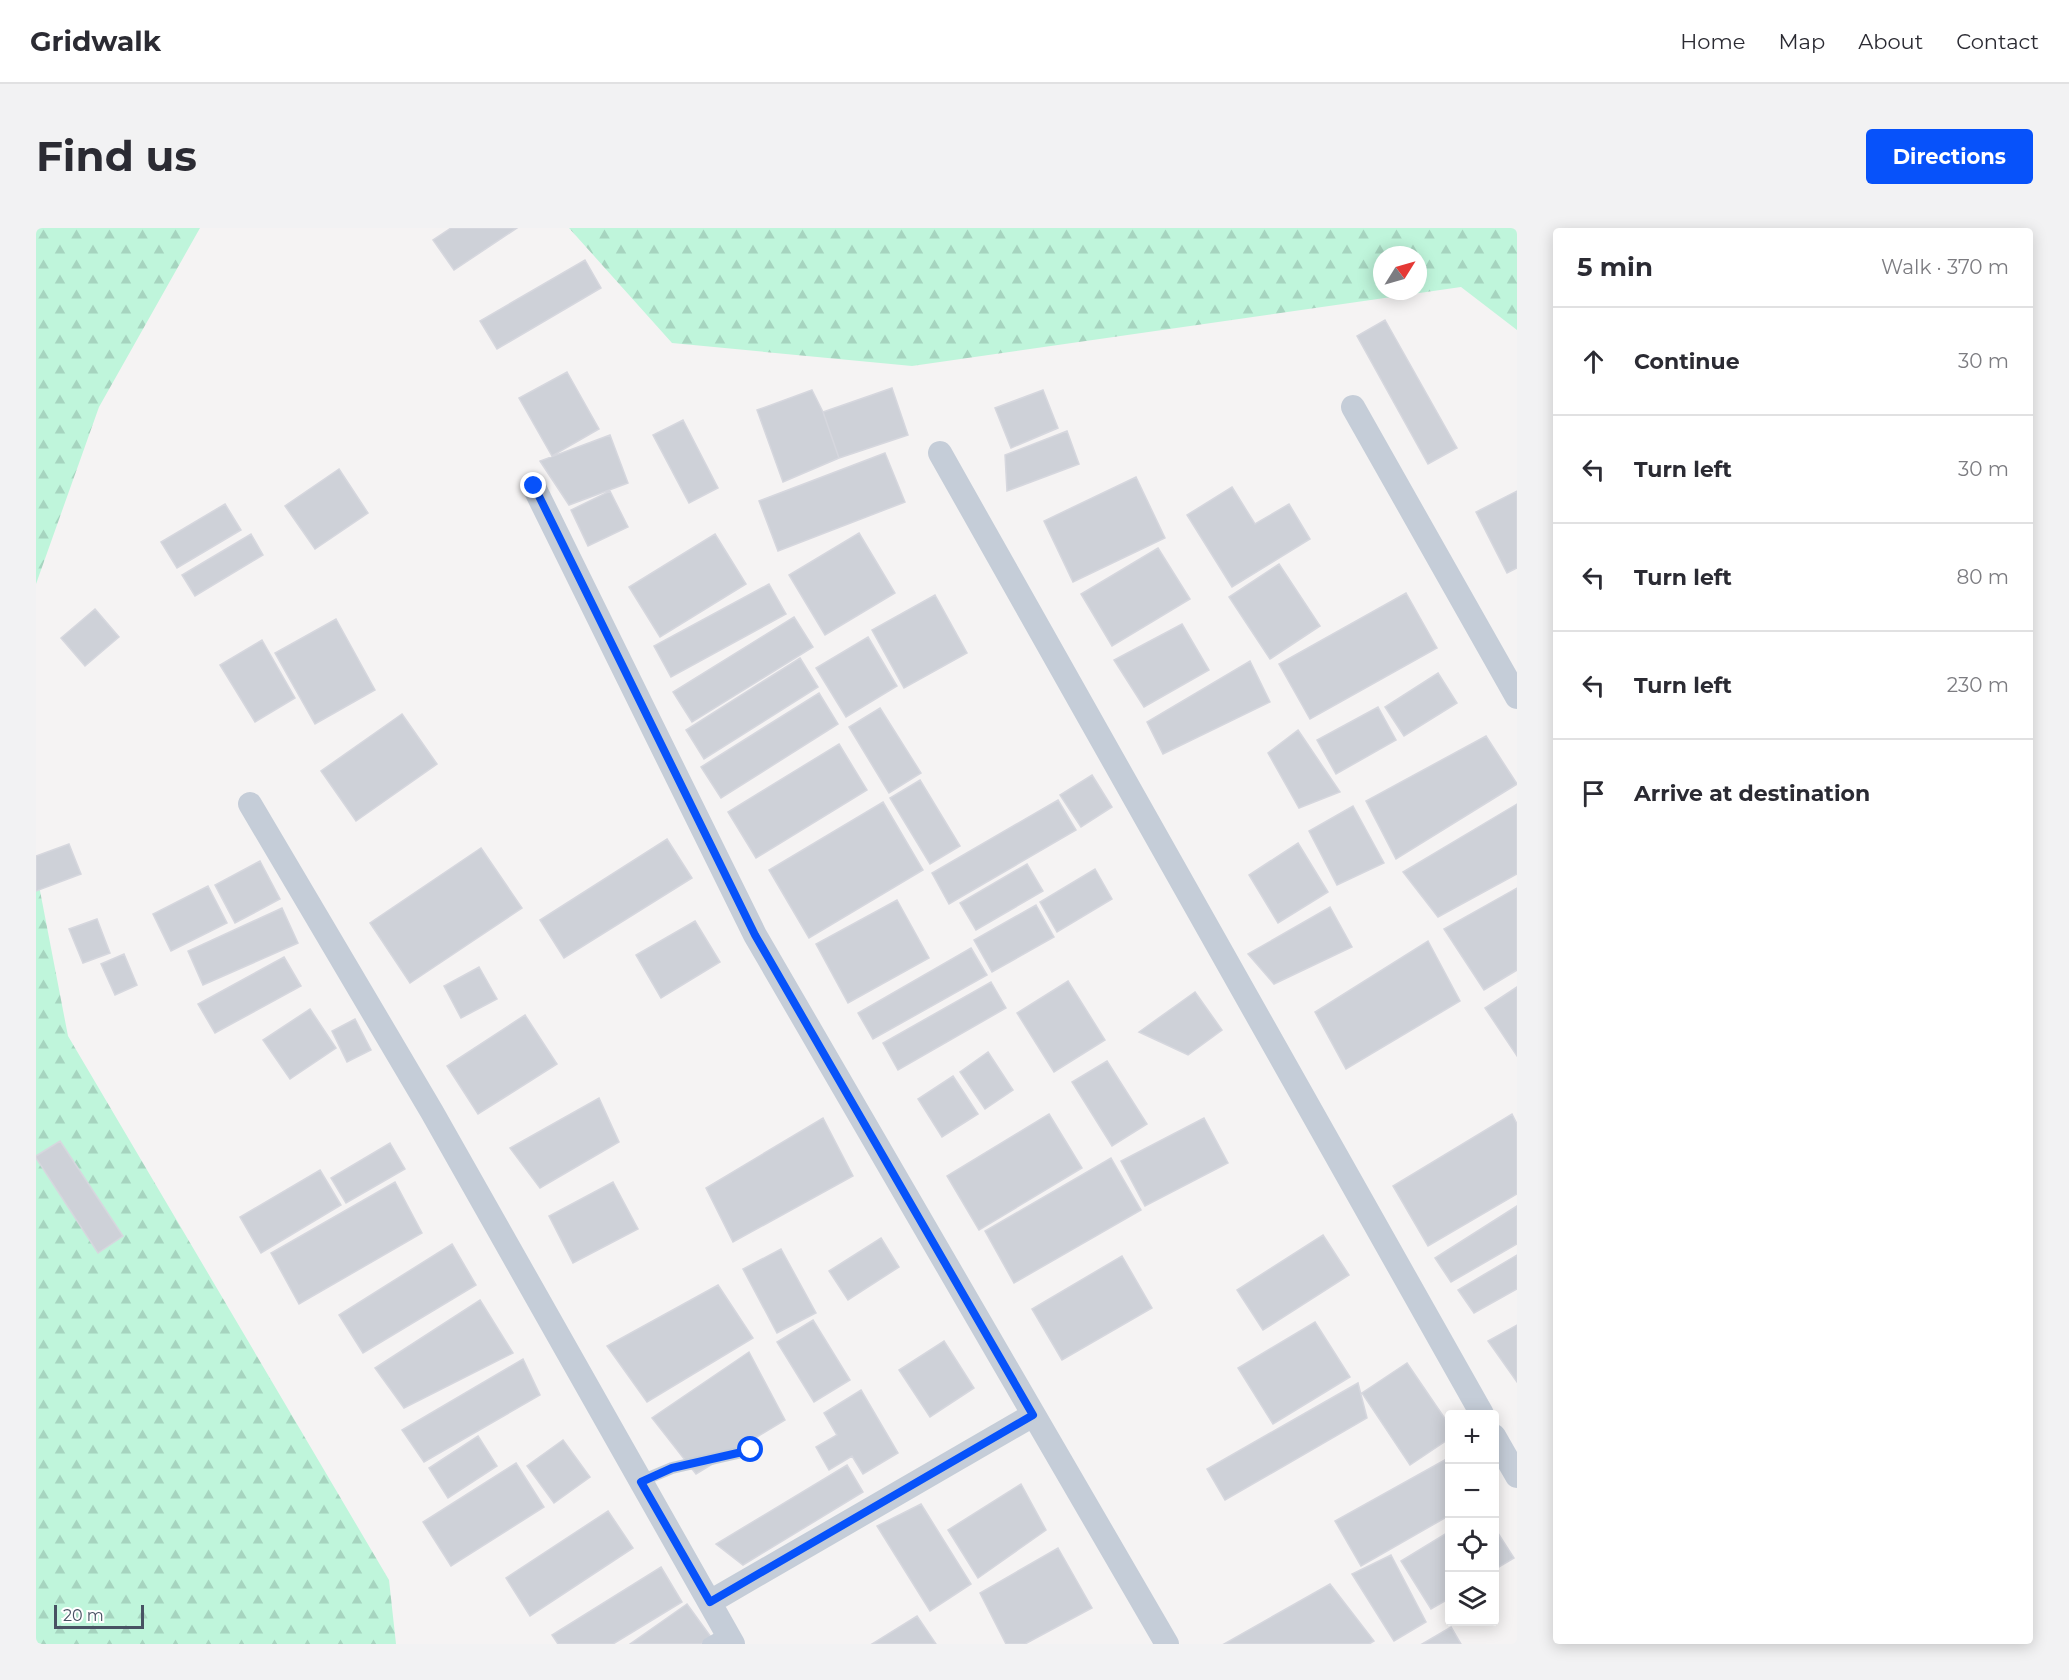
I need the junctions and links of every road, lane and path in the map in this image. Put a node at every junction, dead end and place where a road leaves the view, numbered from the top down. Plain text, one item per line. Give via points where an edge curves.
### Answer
1 (1353, 407) dead end
2 (940, 453) dead end
3 (534, 486) dead end
4 (1517, 697) edge
5 (250, 804) dead end
6 (1480, 1410) edge
7 (1033, 1415) junction
8 (1499, 1445) edge
9 (751, 1450) dead end
10 (1517, 1476) edge
11 (641, 1482) junction
12 (710, 1602) junction
13 (722, 1640) edge
14 (1167, 1644) edge

1 - 4 street
2 - 6 street
3 - 7 street via 755,935
5 - 11 street via 432,1112
7 - 12 street
7 - 14 street
8 - 10 street
9 - 11 lane via 672,1468
11 - 12 street
12 - 13 street

